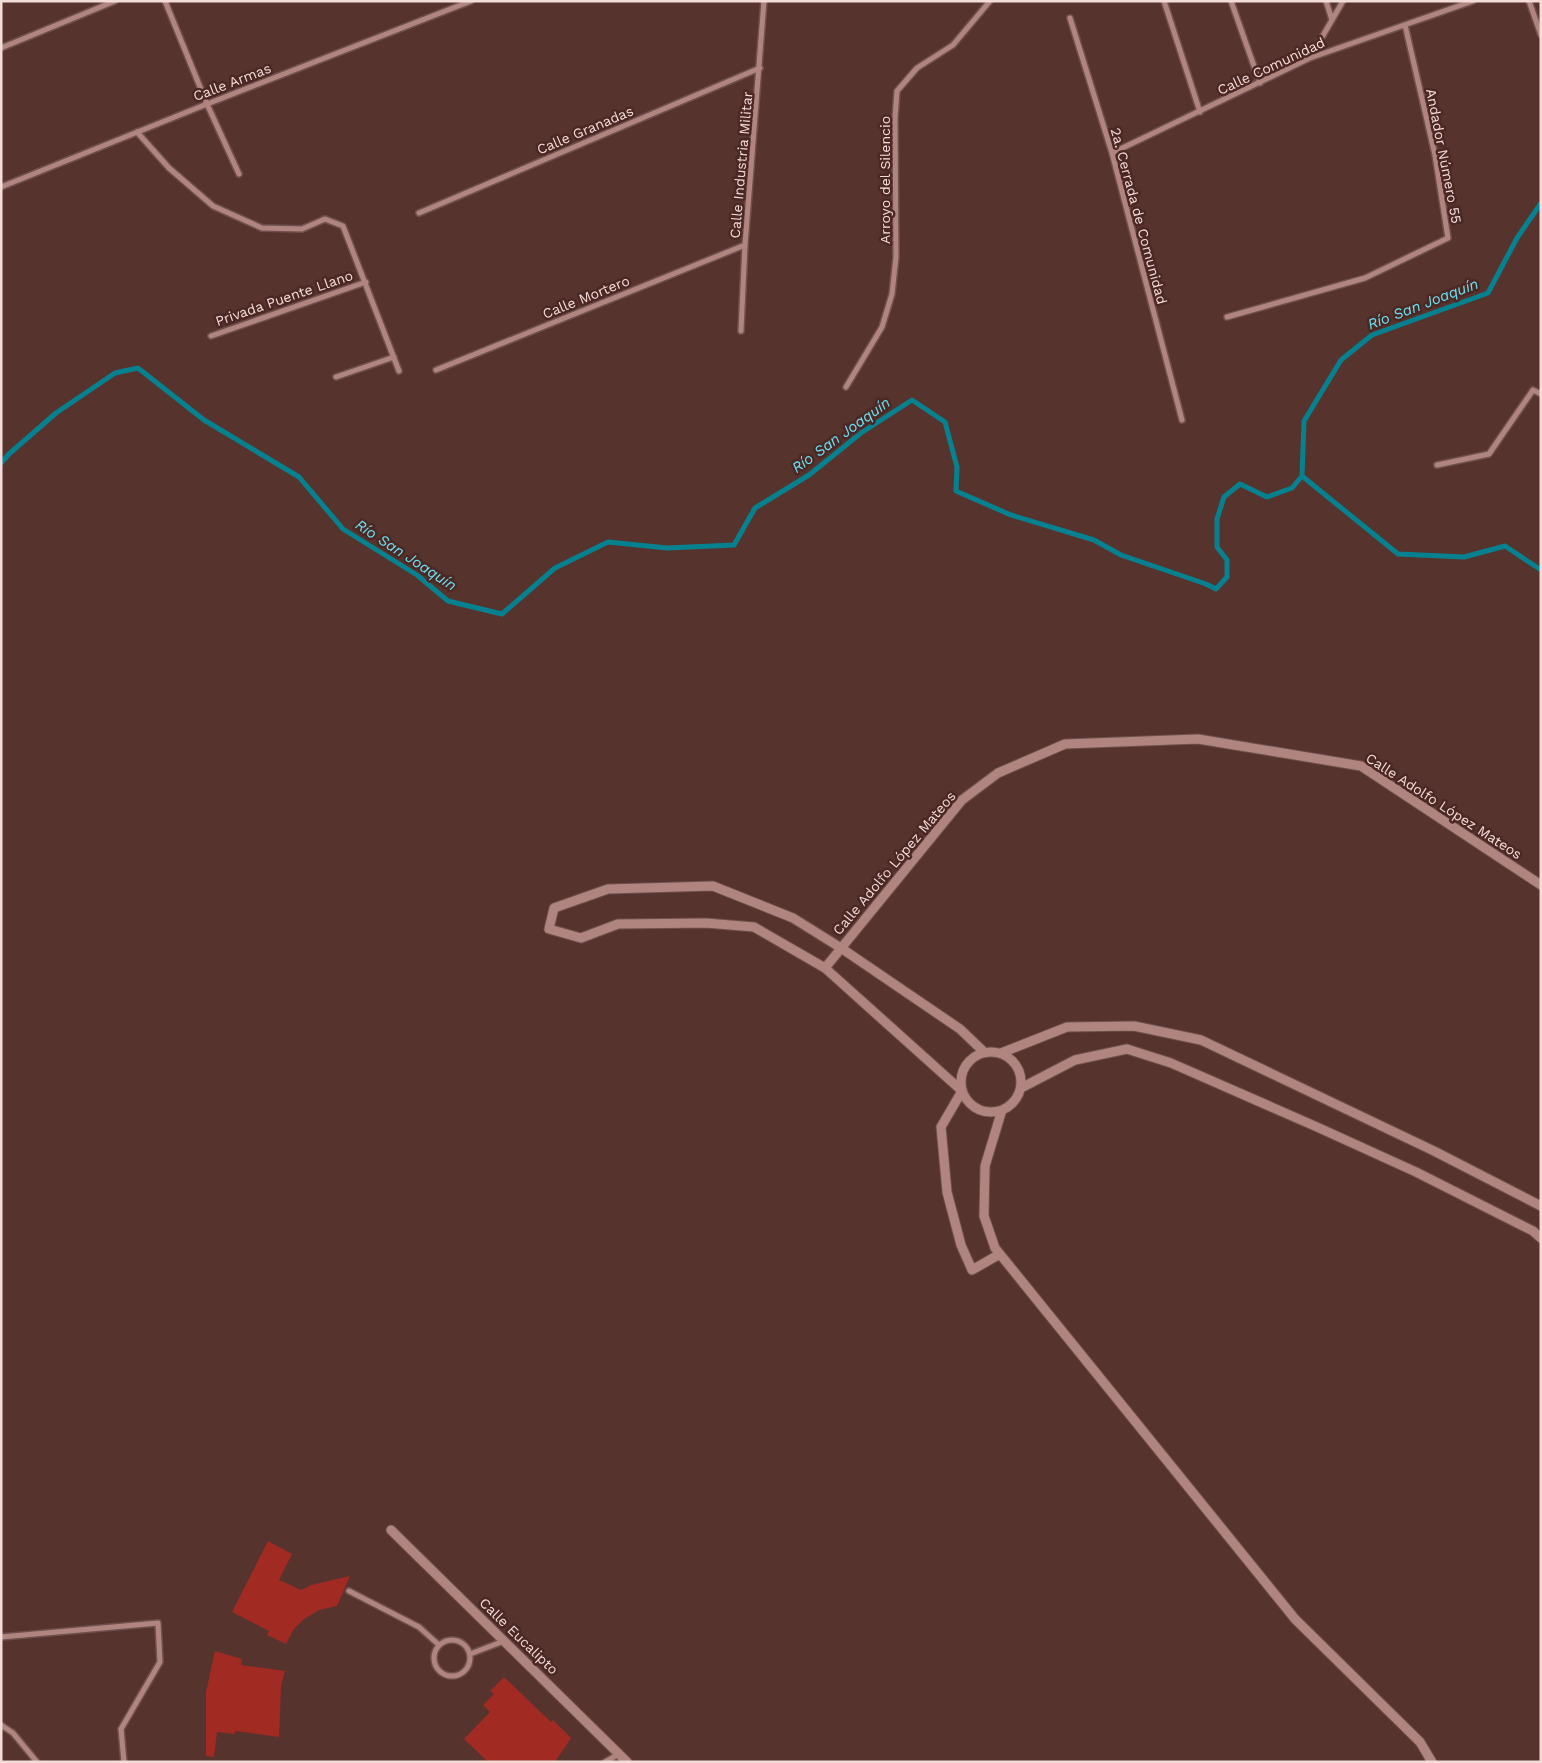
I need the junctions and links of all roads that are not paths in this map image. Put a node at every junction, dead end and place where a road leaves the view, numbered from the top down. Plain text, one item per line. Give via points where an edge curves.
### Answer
1 (115, 1) edge
2 (165, 1) edge
3 (471, 1) edge
4 (764, 1) edge
5 (990, 1) edge
6 (1164, 1) edge
7 (1231, 1) edge
8 (1326, 1) edge
9 (1343, 1) edge
10 (1473, 1) edge
11 (1529, 1) edge
12 (1070, 18) dead end
13 (1332, 20) junction
14 (1405, 25) junction
15 (1541, 35) edge
16 (1, 48) edge
17 (1310, 58) junction
18 (760, 68) junction
19 (1260, 83) junction
20 (207, 104) junction
21 (1200, 112) junction
22 (137, 132) junction
23 (1112, 154) junction
24 (239, 174) dead end
25 (1, 187) edge
26 (419, 213) dead end
27 (745, 245) junction
28 (366, 282) junction
29 (1227, 317) dead end
30 (741, 330) dead end
31 (210, 336) dead end
32 (394, 357) junction
33 (436, 370) dead end
34 (399, 371) dead end
35 (336, 377) dead end
36 (846, 387) dead end
37 (1541, 394) edge
38 (1182, 420) dead end
39 (1437, 465) dead end
40 (1541, 885) edge
41 (841, 948) junction
42 (826, 968) junction
43 (984, 1052) junction
44 (1001, 1053) junction
45 (1021, 1088) junction
46 (962, 1091) junction
47 (1002, 1110) junction
48 (1541, 1206) edge
49 (1541, 1238) edge
50 (1000, 1254) junction
51 (391, 1530) dead end
52 (349, 1591) dead end
53 (1, 1637) edge
54 (504, 1641) junction
55 (439, 1646) junction
56 (470, 1654) junction
57 (1, 1725) edge
58 (619, 1754) junction
59 (37, 1762) edge
60 (124, 1762) edge
61 (605, 1762) edge
62 (627, 1762) edge
63 (1432, 1762) edge

1 - 16 street
2 - 20 street
3 - 20 street, Calle Armas
4 - 18 street, Calle Industria Militar
5 - 36 street, Arroyo del Silencio via 953,45 917,68 898,91 895,118 896,257 892,294 882,327
6 - 21 street
7 - 19 street
8 - 13 street
9 - 13 street
10 - 14 street, Calle Comunidad
11 - 15 street
12 - 23 street, 2a. Cerrada de Comunidad
13 - 17 street
14 - 17 street, Calle Comunidad
14 - 29 street, Andador Número 55 via 1435,155 1448,238 1365,278
17 - 19 street, Calle Comunidad
18 - 26 street, Calle Granadas
18 - 27 street, Calle Industria Militar
19 - 21 street, Calle Comunidad
20 - 22 street, Calle Armas
20 - 24 street
21 - 23 street, Calle Comunidad
22 - 25 street, Calle Armas
22 - 28 street via 169,168 213,206 262,228 302,229 325,219 343,226
23 - 38 street, 2a. Cerrada de Comunidad
27 - 30 street, Calle Industria Militar
27 - 33 street, Calle Mortero
28 - 31 street, Privada Puente Llano
28 - 32 street
32 - 34 street
32 - 35 street
37 - 39 street via 1533,390 1489,454
40 - 41 street, Calle Adolfo López Mateos via 1361,766 1198,739 1065,744 998,772 962,800
41 - 42 street, Calle Adolfo López Mateos
41 - 42 street via 793,918 712,886 608,889 554,908 549,929 581,938 618,924 706,923 754,927
41 - 43 street via 960,1029
42 - 46 street
43 - 44 street
43 - 46 street via 967,1062 960,1081
44 - 45 street via 1015,1063
44 - 48 street via 1067,1027 1134,1026 1201,1040
45 - 47 street via 1011,1105
45 - 49 street via 1075,1060 1127,1049 1171,1063 1416,1172
46 - 47 street via 974,1107 992,1112
46 - 50 street via 941,1127 947,1192 972,1270
47 - 50 street via 985,1166 984,1216
50 - 63 street via 1295,1619 1420,1742
51 - 54 street, Calle Eucalipto
52 - 55 street via 419,1627
53 - 60 street via 158,1623 160,1662 121,1729
54 - 56 street
54 - 58 street, Calle Eucalipto
55 - 56 street via 447,1640 457,1640
55 - 56 street via 434,1661 444,1675 452,1677 467,1670
57 - 59 street via 13,1733
58 - 61 street
58 - 62 street, Calle Eucalipto

